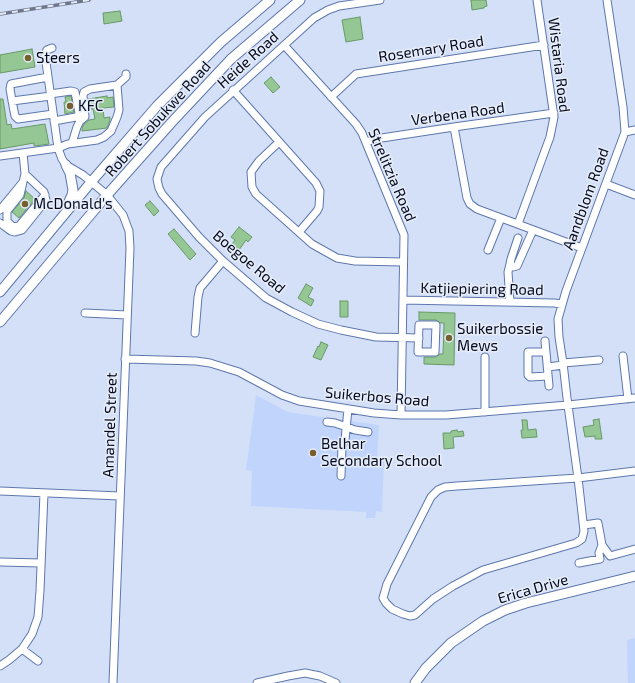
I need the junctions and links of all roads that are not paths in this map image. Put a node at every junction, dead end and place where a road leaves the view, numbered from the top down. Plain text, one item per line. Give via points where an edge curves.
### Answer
1 (270, 0) edge
2 (300, 0) edge
3 (380, 0) edge
4 (537, 0) edge
5 (607, 0) edge
6 (284, 45) junction
7 (544, 45) junction
8 (52, 48) dead end
9 (126, 74) dead end
10 (50, 81) junction
11 (117, 85) junction
12 (233, 90) junction
13 (50, 95) junction
14 (331, 97) junction
15 (12, 101) junction
16 (554, 113) junction
17 (54, 117) junction
18 (454, 127) junction
19 (635, 130) edge
20 (625, 132) junction
21 (279, 142) junction
22 (366, 142) junction
23 (72, 144) junction
24 (58, 148) junction
25 (23, 153) junction
26 (0, 156) edge
27 (66, 165) junction
28 (25, 174) junction
29 (157, 175) joint
30 (23, 182) junction
31 (92, 182) junction
32 (606, 184) junction
33 (45, 195) junction
34 (107, 195) junction
35 (635, 195) edge
36 (0, 210) edge
37 (61, 218) junction
38 (501, 218) junction
39 (0, 222) edge
40 (518, 224) junction
41 (533, 230) junction
42 (299, 232) junction
43 (518, 238) dead end
44 (582, 248) junction
45 (488, 250) dead end
46 (223, 261) junction
47 (403, 262) junction
48 (510, 264) junction
49 (0, 292) edge
50 (402, 300) junction
51 (510, 302) junction
52 (562, 304) junction
53 (85, 313) dead end
54 (127, 315) junction
55 (0, 322) edge
56 (196, 333) dead end
57 (401, 337) junction
58 (419, 338) dead end
59 (545, 341) dead end
60 (546, 352) junction
61 (485, 356) dead end
62 (623, 356) dead end
63 (125, 359) junction
64 (599, 360) dead end
65 (563, 364) junction
66 (548, 366) junction
67 (548, 376) junction
68 (549, 386) dead end
69 (632, 398) edge
70 (568, 406) junction
71 (348, 409) junction
72 (485, 412) junction
73 (401, 415) junction
74 (327, 422) dead end
75 (346, 427) junction
76 (368, 432) dead end
77 (635, 471) edge
78 (341, 476) dead end
79 (578, 478) junction
80 (0, 491) edge
81 (44, 493) junction
82 (120, 496) junction
83 (584, 525) junction
84 (602, 545) junction
85 (635, 549) edge
86 (0, 562) edge
87 (41, 563) junction
88 (579, 564) dead end
89 (635, 576) edge
90 (22, 649) junction
91 (38, 661) dead end
92 (0, 666) edge
93 (113, 683) edge
94 (257, 683) edge
95 (336, 683) edge
96 (415, 683) edge

1 - 31 main road, Robert Sobukwe Road via 186,76
2 - 34 main road, Robert Sobukwe Road via 231,60
3 - 6 street, Heide Road via 340,6 321,14
4 - 7 street, Wistaria Road
5 - 20 street, Aandblom Road via 624,107
6 - 12 street, Heide Road
6 - 14 street, Strelitzia Road
7 - 14 street, Rosemary Road via 356,74
7 - 16 street, Wistaria Road
8 - 10 street via 45,52
9 - 11 street
10 - 13 street
10 - 15 street via 11,84
11 - 23 street via 119,113 111,131 101,139
11 - 23 street via 84,92 85,117 77,127
12 - 21 street
12 - 29 street, Heide Road via 205,117 161,167
13 - 15 street
13 - 17 street
13 - 17 street via 73,91 76,94 78,116
14 - 22 street, Strelitzia Road via 356,124
15 - 17 street via 14,114 18,119
16 - 18 street, Verbena Road
16 - 40 street, Wistaria Road via 550,137
17 - 24 street
18 - 22 street, Verbena Road
18 - 38 street via 470,204
19 - 20 street
20 - 32 street, Aandblom Road
21 - 42 street via 316,183 320,191 317,211
21 - 42 street via 251,172 252,188
22 - 47 street, Strelitzia Road via 404,235
23 - 24 street
24 - 25 street
24 - 27 street
25 - 26 street
25 - 28 street
27 - 31 street, Amandel Street
27 - 37 main road via 73,190
28 - 30 street
28 - 33 street
29 - 46 street, Boegoe Road via 157,183 162,194
30 - 33 street via 20,195 7,211 7,221 12,227 19,226
30 - 36 street
31 - 34 street, Amandel Street
31 - 37 main road, Robert Sobukwe Road
32 - 35 street
32 - 44 street, Aandblom Road
33 - 39 street via 46,200 22,230 11,231
34 - 54 street, Amandel Street via 123,215 129,231
34 - 55 main road, Robert Sobukwe Road
37 - 49 main road, Robert Sobukwe Road
38 - 40 street
38 - 45 street
40 - 41 street
41 - 44 street
41 - 48 street via 517,266 511,267
42 - 47 street via 312,244 337,258
43 - 48 street
44 - 52 street, Aandblom Road
46 - 56 street via 200,288
46 - 57 street, Boegoe Road via 266,298 318,324 376,337
47 - 50 street, Strelitzia Road
48 - 51 street
50 - 51 street, Katjiepiering Road
50 - 57 street, Strelitzia Road
51 - 52 street, Katjiepiering Road
52 - 65 street, Aandblom Road via 558,331
53 - 54 street
54 - 63 street, Amandel Street
57 - 58 street, Boegoe Road
57 - 73 street, Strelitzia Road
59 - 60 street
60 - 66 street
60 - 67 street via 528,352 528,375
61 - 72 street
62 - 69 street
63 - 71 street, Suikerbos Road via 210,363 239,372 291,399
63 - 82 street, Amandel Street
64 - 65 street
65 - 66 street
65 - 70 street, Aandblom Road
66 - 67 street
67 - 68 street
69 - 70 street, Suikerbos Road
70 - 72 street, Suikerbos Road
70 - 79 street, Aandblom Road
71 - 73 street, Suikerbos Road
71 - 75 street
72 - 73 street, Suikerbos Road
74 - 75 street
75 - 76 street
75 - 78 street via 342,446
77 - 79 street
79 - 83 street, Aandblom Road
79 - 83 street via 458,486 438,490 431,497 387,584 383,598 392,608 410,616 452,586 483,570 576,543 582,539
80 - 81 street
81 - 82 street
81 - 87 street
82 - 93 street, Amandel Street
83 - 84 street via 598,523
84 - 85 street via 610,556
84 - 88 street via 600,559
86 - 87 street
87 - 90 street via 38,617 32,634
89 - 96 main road, Erica Drive via 505,610 483,621 451,643
90 - 91 street
90 - 92 street
94 - 95 street via 305,673

